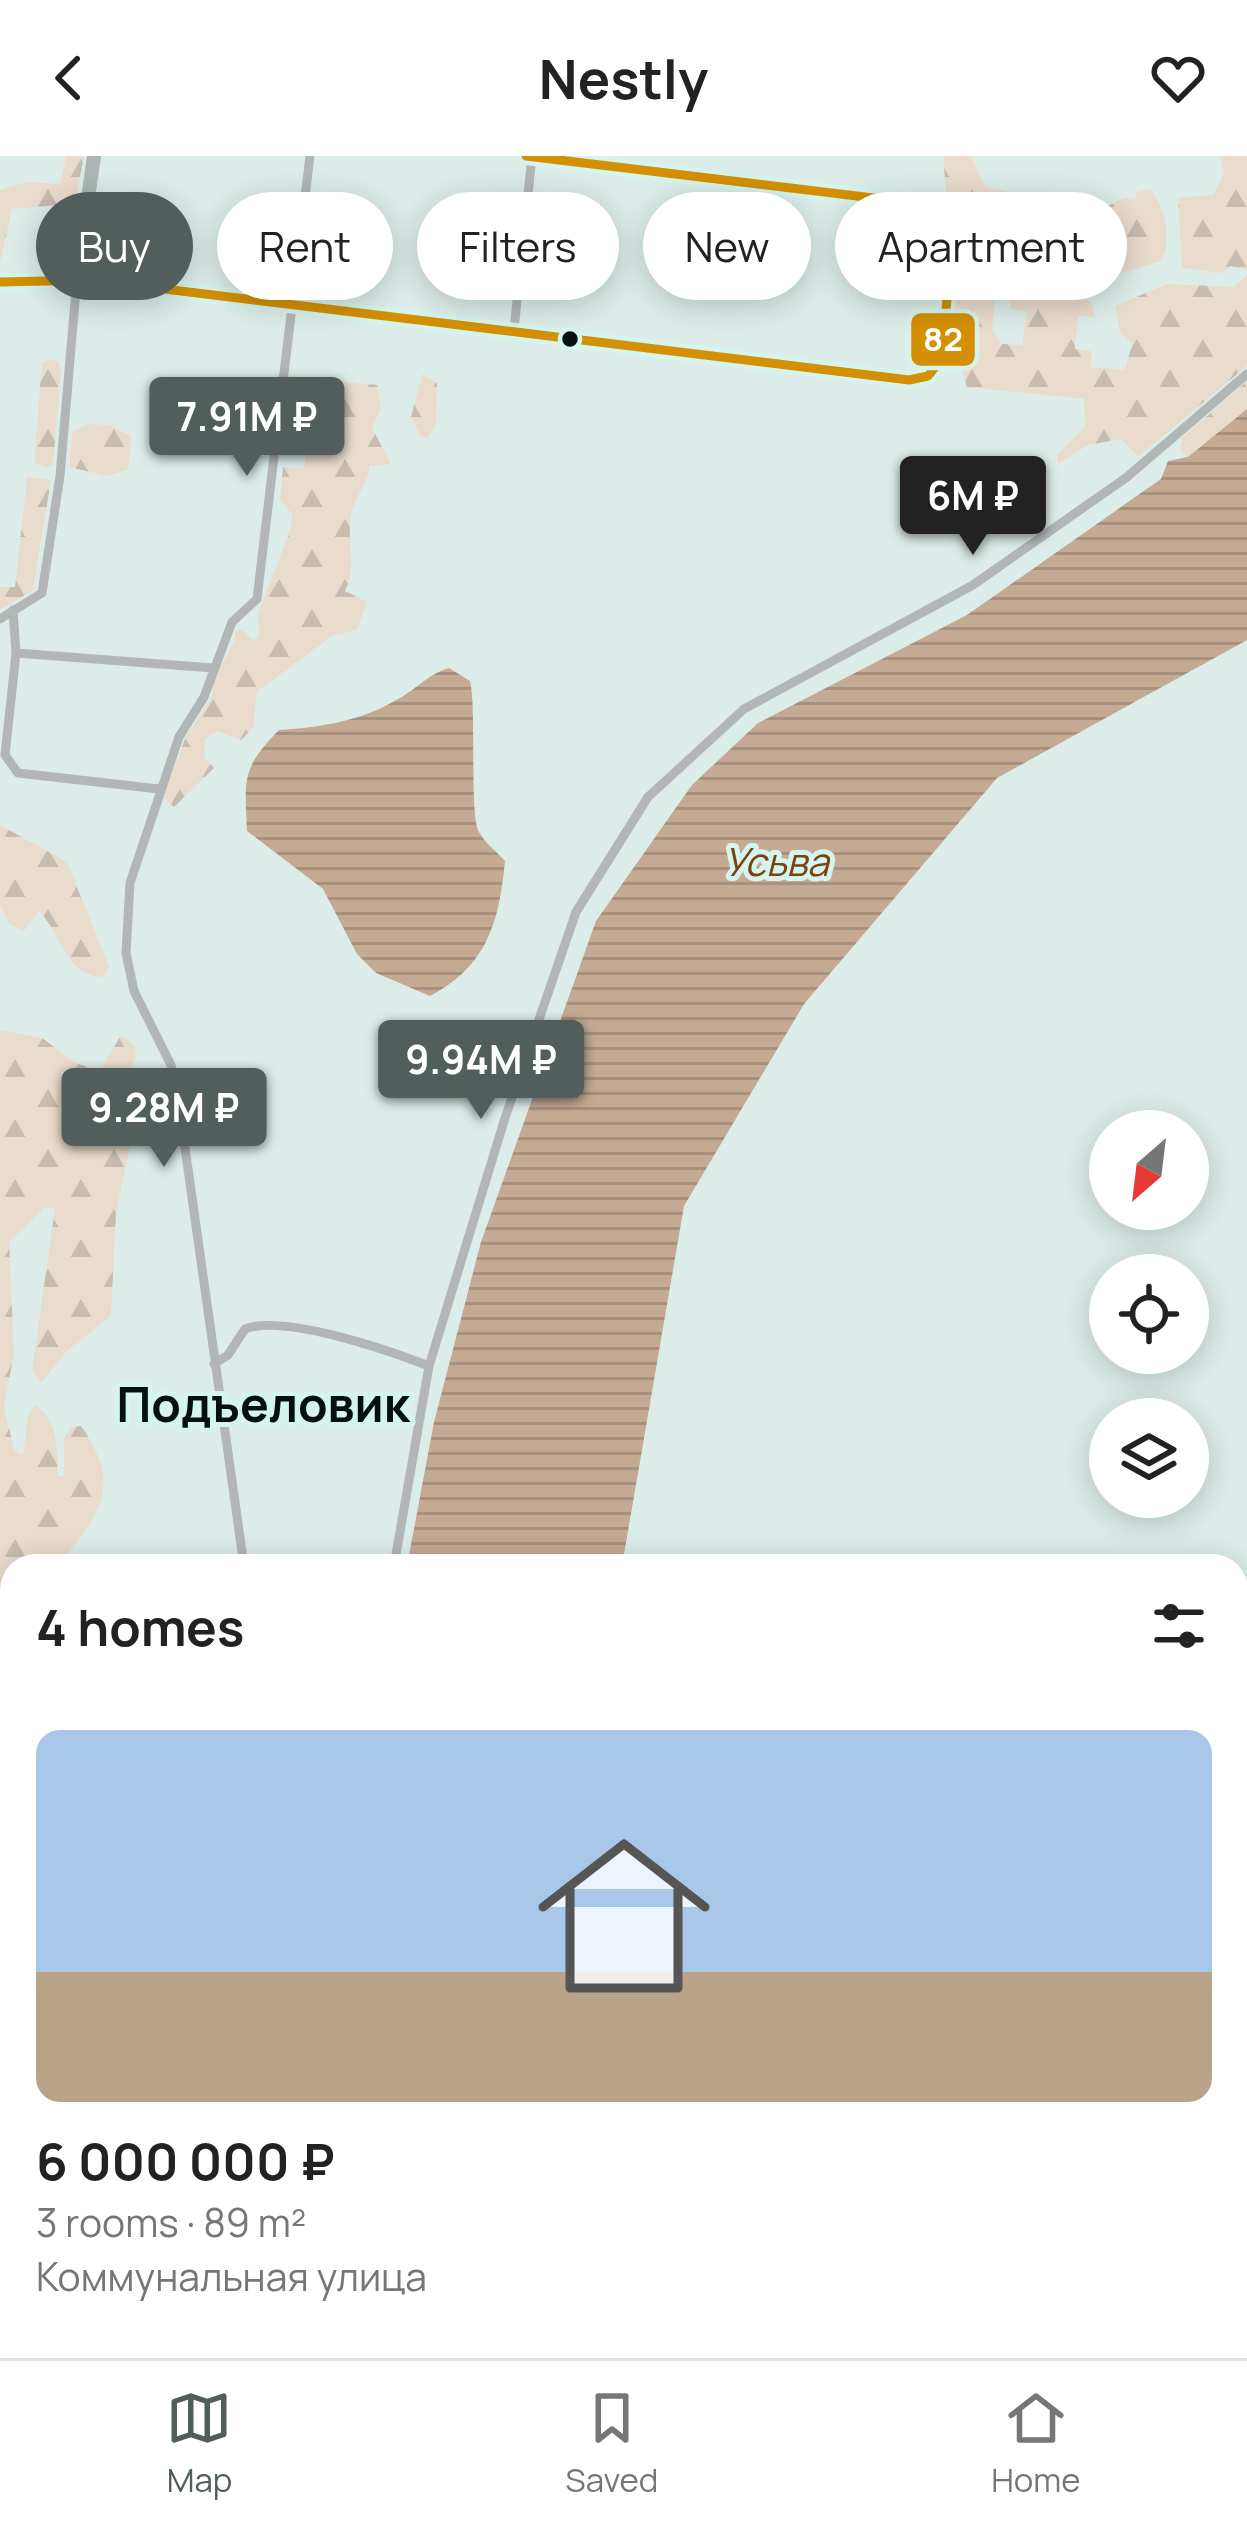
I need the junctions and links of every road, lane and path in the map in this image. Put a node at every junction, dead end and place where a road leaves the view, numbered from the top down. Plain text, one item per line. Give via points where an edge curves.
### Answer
1 (94, 156) edge
2 (310, 156) edge
3 (530, 156) edge
4 (89, 192) edge
5 (36, 280) edge
6 (0, 282) edge
7 (193, 292) edge
8 (75, 300) edge
9 (289, 303) junction
10 (514, 330) junction
11 (1247, 374) edge
12 (13, 610) junction
13 (0, 619) edge
14 (16, 653) junction
15 (213, 668) junction
16 (159, 789) junction
17 (214, 1364) junction
18 (429, 1366) junction
19 (242, 1554) edge
20 (396, 1554) edge

1 - 4 main road
2 - 9 street
3 - 10 street
3 - 10 street via 956,208 941,361 933,374 909,380
5 - 6 main road
7 - 9 street
8 - 12 street via 42,593
9 - 10 street
9 - 15 street via 257,599 232,622
11 - 18 street via 1127,477 973,585 744,709 648,796 576,912
12 - 13 street
12 - 14 street
14 - 15 street
14 - 16 street via 10,767
15 - 16 street
16 - 17 street via 130,883 126,953 177,1090
17 - 18 street via 245,1330 270,1323 349,1338
17 - 19 street
18 - 20 street

